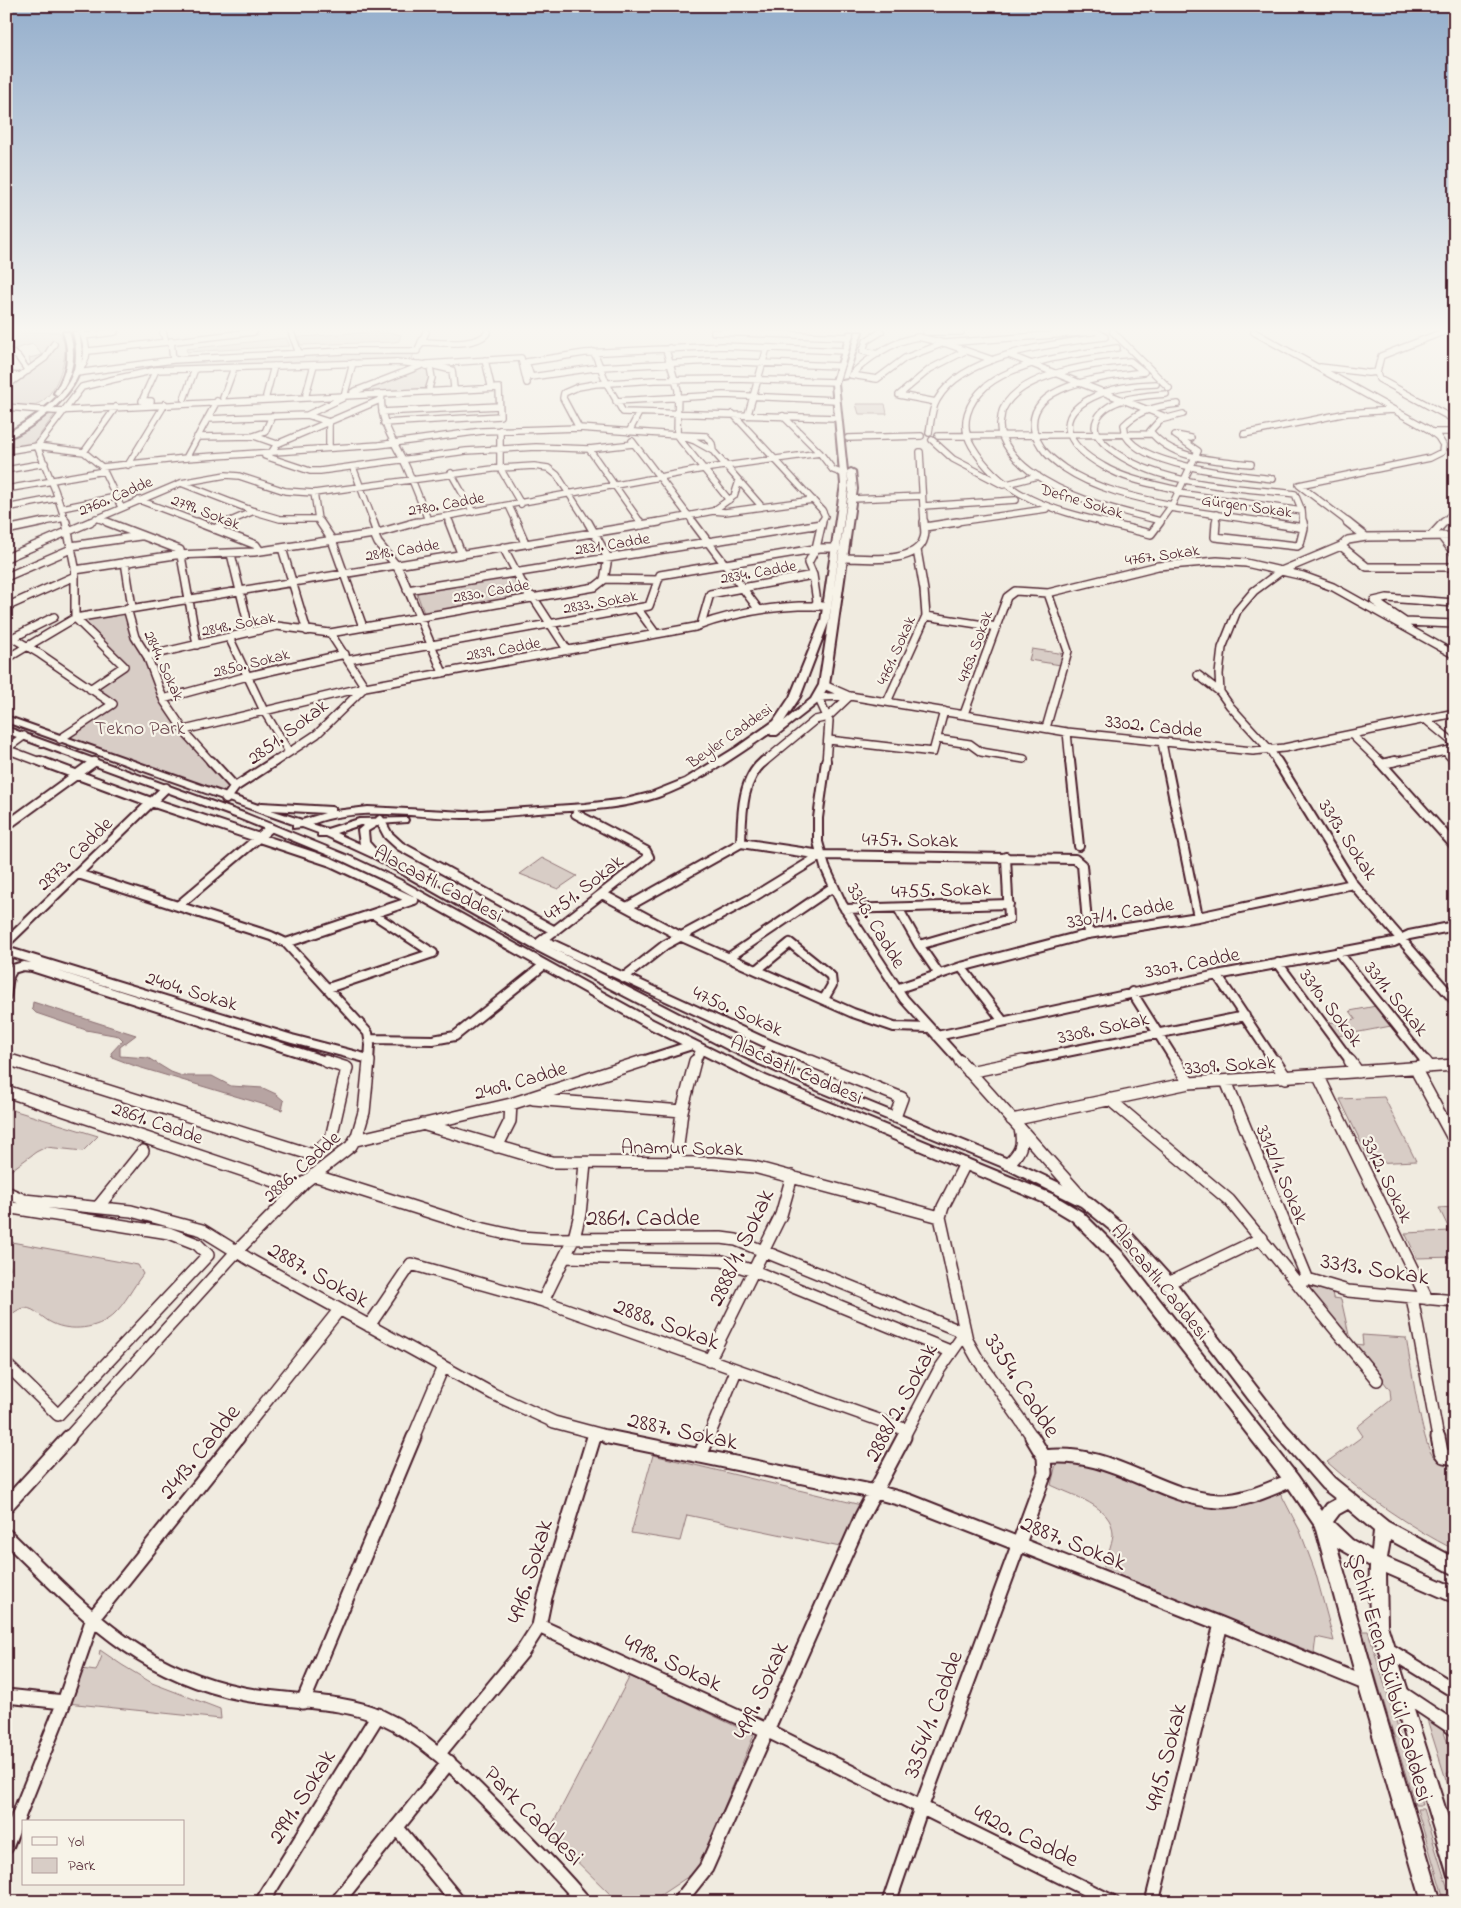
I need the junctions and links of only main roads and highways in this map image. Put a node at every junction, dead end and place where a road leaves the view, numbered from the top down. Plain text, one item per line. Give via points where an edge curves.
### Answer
1 (23, 421) edge
2 (28, 421) edge
3 (842, 421) edge
4 (6, 431) edge
5 (6, 437) edge
6 (844, 438) junction
7 (824, 685) junction
8 (799, 687) junction
9 (818, 697) junction
10 (6, 720) edge
11 (6, 730) edge
12 (242, 804) junction
13 (368, 810) junction
14 (380, 820) junction
15 (301, 824) junction
16 (324, 832) junction
17 (285, 834) junction
18 (307, 842) junction
19 (380, 858) junction
20 (1348, 1501) junction
21 (1322, 1523) junction
22 (1382, 1527) junction
23 (1378, 1562) junction
24 (1455, 1567) edge
25 (1455, 1595) edge
26 (1455, 1869) edge
27 (1432, 1902) edge

1 - 4 main road
2 - 5 main road
3 - 6 main road, Beyler Caddesi
6 - 7 main road, Beyler Caddesi via 853,488
6 - 8 main road, Beyler Caddesi via 844,492 828,606 821,634
7 - 8 main road via 812,682
7 - 9 main road, Beyler Caddesi
8 - 9 main road via 802,694
8 - 13 main road, Beyler Caddesi via 787,711 769,729 688,781 654,795 585,807 496,814
9 - 14 main road, Beyler Caddesi via 759,745 693,786 640,805 576,814 478,820
10 - 12 main road, Alacaatlı Caddesi
11 - 17 main road, Alacaatlı Caddesi
12 - 13 main road
12 - 15 main road, Alacaatlı Caddesi
13 - 15 main road, Beyler Caddesi via 323,816
14 - 16 main road, Beyler Caddesi
14 - 19 main road via 363,830 362,837 364,844
15 - 16 main road, Alacaatlı Caddesi
15 - 17 main road, Beyler Caddesi
16 - 18 main road, Beyler Caddesi
16 - 19 main road, Alacaatlı Caddesi
17 - 18 main road, Alacaatlı Caddesi
18 - 21 main road, Alacaatlı Caddesi via 347,859 696,1047 807,1099 1069,1210 1088,1225 1125,1267
19 - 20 main road, Alacaatlı Caddesi via 760,1060 1008,1164 1086,1202 1119,1230 1168,1283 1281,1430
20 - 21 main road via 1333,1509
20 - 22 main road, Alacaatlı Caddesi
21 - 23 main road, Alacaatlı Caddesi via 1346,1545
21 - 27 main road, Şehit Eren Bülbül Caddesi
22 - 23 main road, Şehit Eren Bülbül Caddesi via 1383,1546
22 - 24 main road, Alacaatlı Caddesi
23 - 25 main road, Alacaatlı Caddesi
23 - 26 main road, Şehit Eren Bülbül Caddesi via 1377,1606 1384,1647

